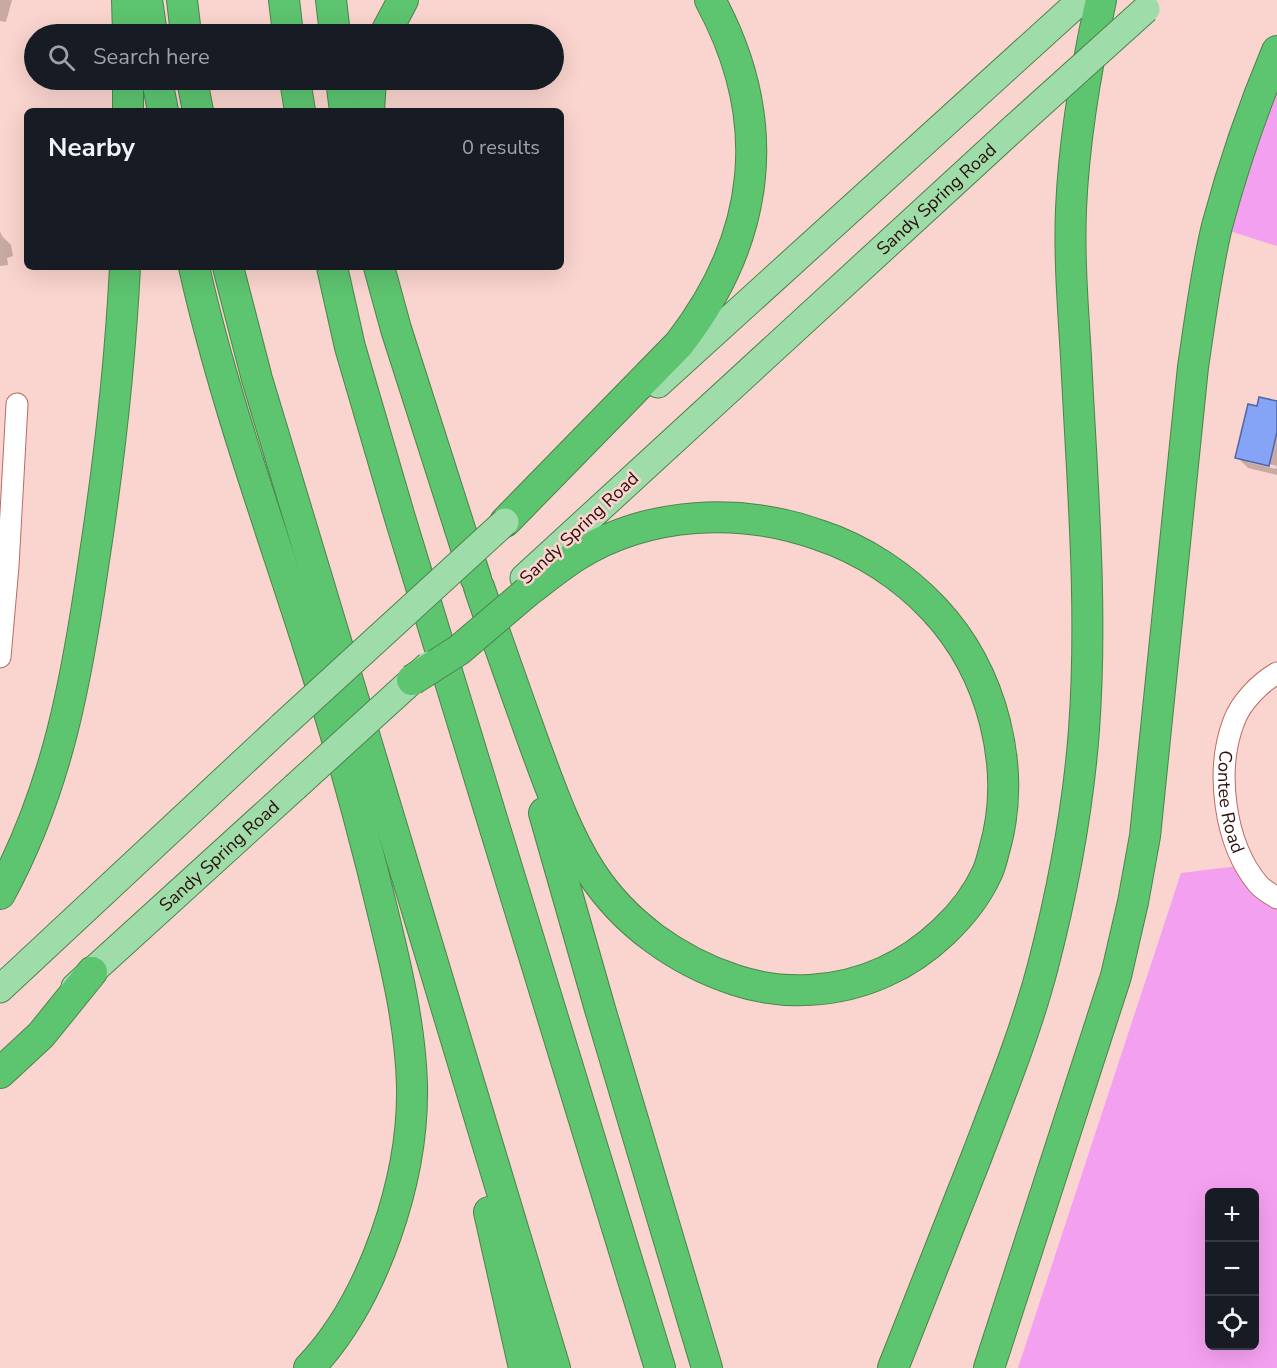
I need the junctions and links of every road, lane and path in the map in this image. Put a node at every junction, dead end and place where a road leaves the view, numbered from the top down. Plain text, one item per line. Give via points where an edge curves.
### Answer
1 (127, 0) edge
2 (147, 0) edge
3 (182, 0) edge
4 (284, 0) edge
5 (331, 0) edge
6 (403, 0) edge
7 (710, 0) edge
8 (1082, 0) edge
9 (1101, 0) edge
10 (1150, 4) edge
11 (128, 24) edge
12 (151, 24) edge
13 (185, 24) edge
14 (287, 24) edge
15 (334, 24) edge
16 (390, 24) edge
17 (1277, 51) edge
18 (128, 90) edge
19 (159, 90) edge
20 (194, 90) edge
21 (297, 90) edge
22 (342, 90) edge
23 (370, 90) edge
24 (128, 108) edge
25 (162, 108) edge
26 (197, 108) edge
27 (300, 108) edge
28 (345, 108) edge
29 (369, 108) edge
30 (125, 270) edge
31 (195, 270) edge
32 (229, 270) edge
33 (333, 270) edge
34 (380, 270) edge
35 (391, 270) edge
36 (17, 404) dead end
37 (7, 444) edge
38 (436, 449) junction
39 (505, 522) junction
40 (525, 585) junction
41 (478, 587) junction
42 (0, 657) edge
43 (1277, 674) edge
44 (412, 680) joint
45 (0, 894) edge
46 (1277, 898) edge
47 (92, 972) junction
48 (0, 989) edge
49 (454, 1036) junction
50 (0, 1054) edge
51 (0, 1073) edge
52 (309, 1368) edge
53 (524, 1368) edge
54 (555, 1368) edge
55 (660, 1368) edge
56 (707, 1368) edge
57 (893, 1368) edge
58 (989, 1368) edge

1 - 11 highway
2 - 12 highway
3 - 13 highway
4 - 14 highway
5 - 15 highway
6 - 16 highway
7 - 39 highway via 736,55 751,126 748,194 729,260 700,317 679,344
8 - 39 main road
9 - 57 highway via 1078,126 1071,211 1088,646 1074,818 1043,967 1022,1034
10 - 40 main road, Sandy Spring Road, bridge
17 - 58 highway via 1237,158 1217,227 1202,304 1148,813 1133,902 1091,1058
18 - 24 highway
19 - 25 highway
20 - 26 highway
21 - 27 highway
22 - 28 highway
23 - 29 highway
30 - 45 highway via 111,434 68,716 51,777
31 - 52 highway via 237,426 354,797 410,1046 409,1133 402,1182 388,1232 346,1320
32 - 49 highway via 260,390
33 - 55 highway via 350,347 400,518
34 - 38 highway
35 - 38 highway
36 - 37 street
37 - 42 street via 8,566
38 - 41 highway
39 - 48 main road, bridge
40 - 41 highway via 609,539 650,524 740,517 792,525 836,540 904,582 934,610 979,676 1001,754 1004,795 998,837 987,873 966,907 939,937 901,964 863,982 827,990 749,985 678,955 622,910 592,874 570,835
40 - 44 highway, bridge via 459,650
41 - 56 highway
43 - 46 street, Contee Road via 1250,695 1234,719 1223,778 1233,838 1259,886
44 - 47 main road, Sandy Spring Road, bridge
47 - 50 main road, Sandy Spring Road
47 - 51 highway via 41,1035
49 - 53 highway
49 - 54 highway

